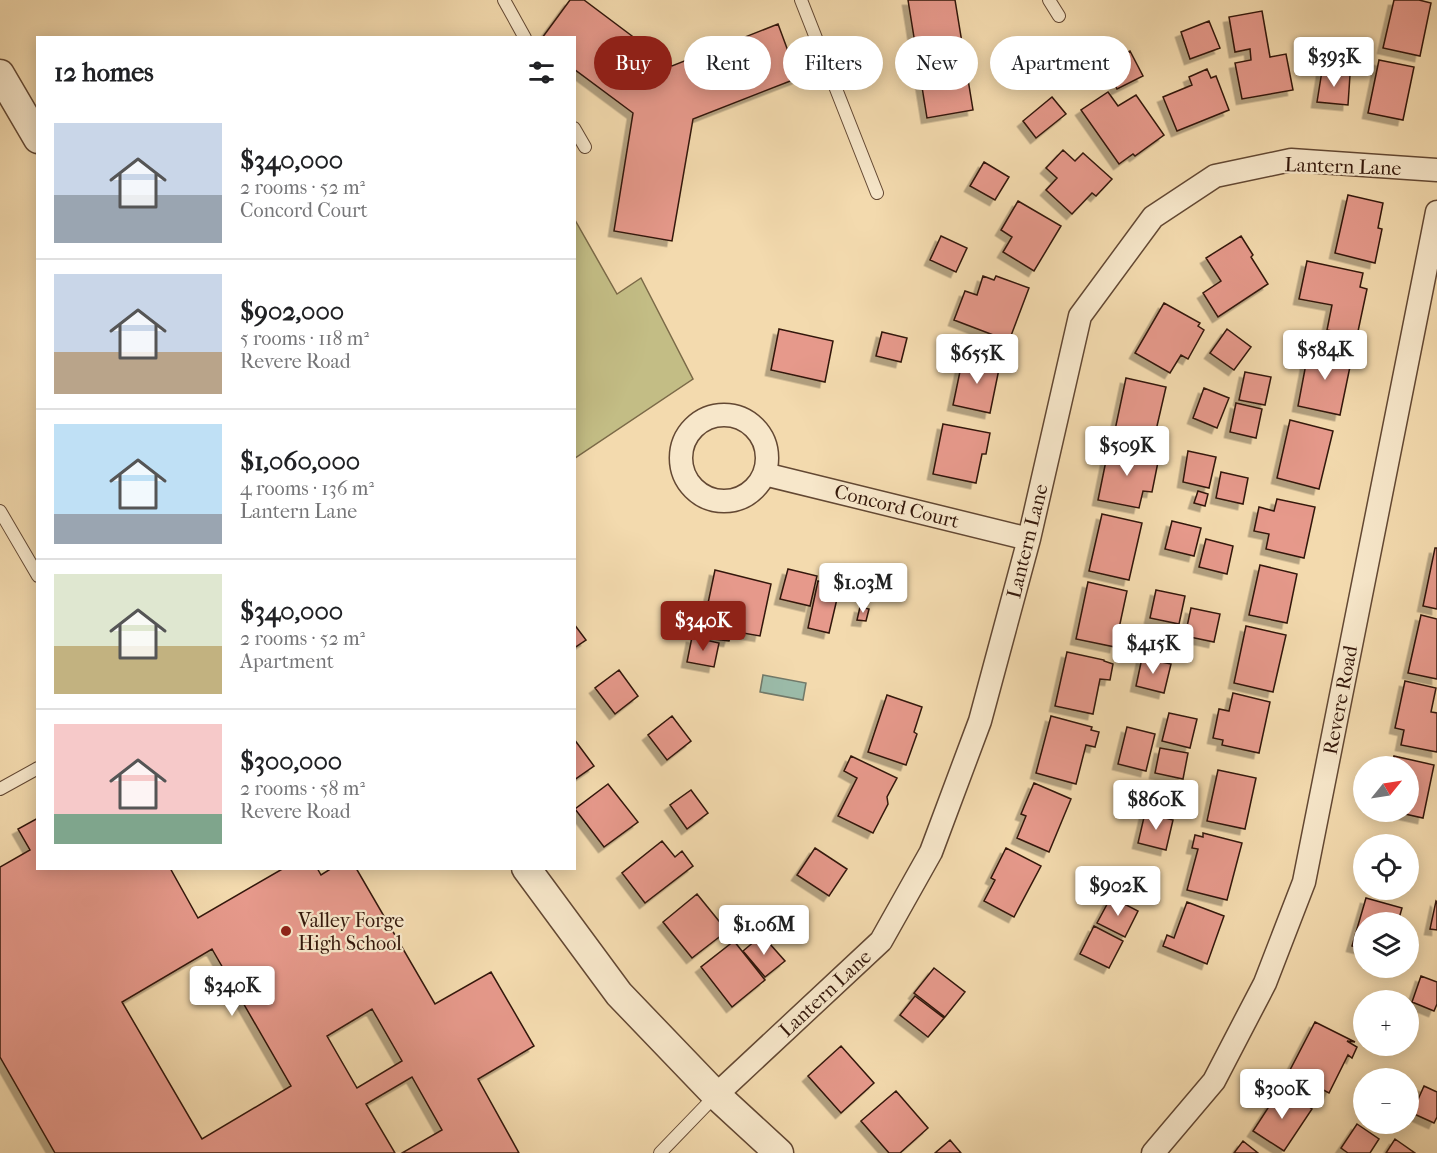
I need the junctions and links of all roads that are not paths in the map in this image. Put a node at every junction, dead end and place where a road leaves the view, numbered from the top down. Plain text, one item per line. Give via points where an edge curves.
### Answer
1 (504, 0) edge
2 (801, 0) edge
3 (1050, 0) edge
4 (1059, 16) dead end
5 (524, 36) edge
6 (0, 74) edge
7 (576, 131) edge
8 (36, 135) edge
9 (585, 147) dead end
10 (1437, 170) edge
11 (877, 194) dead end
12 (1437, 212) edge
13 (764, 474) dead end
14 (0, 511) edge
15 (1029, 539) junction
16 (36, 573) edge
17 (36, 769) edge
18 (0, 789) edge
19 (527, 870) edge
20 (716, 1095) junction
21 (660, 1153) edge
22 (778, 1153) edge
23 (1153, 1153) edge

1 - 5 lane
2 - 11 lane
3 - 4 lane
6 - 8 street
7 - 9 lane
10 - 15 street, Lantern Lane via 1291,160 1215,176 1153,217 1080,316
12 - 23 street, Revere Road via 1304,882 1265,983 1214,1081
13 - 15 street, Concord Court
14 - 16 lane
15 - 20 street, Lantern Lane via 980,722 931,852 880,941
17 - 18 lane
19 - 20 street via 619,994
20 - 21 lane
20 - 22 street

